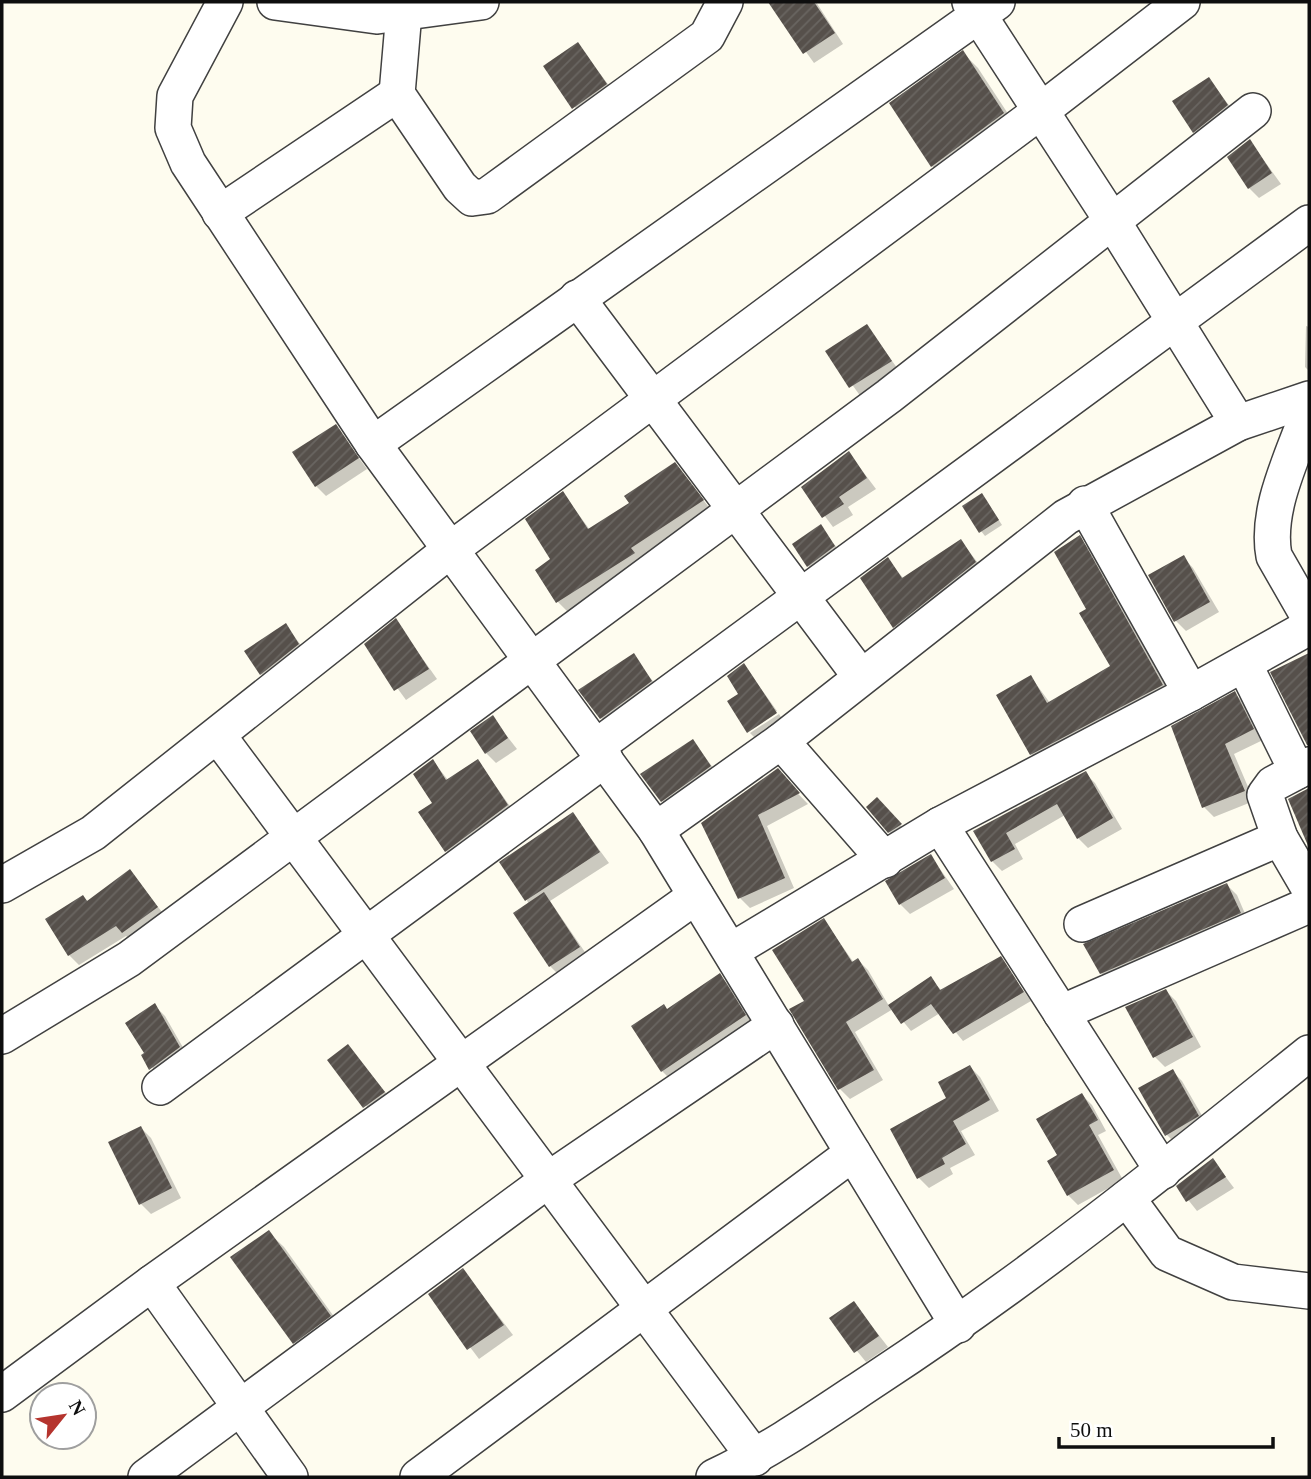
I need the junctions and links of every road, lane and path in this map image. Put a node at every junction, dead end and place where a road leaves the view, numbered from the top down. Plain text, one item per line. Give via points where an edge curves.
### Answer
1 (225, 2) edge
2 (275, 2) edge
3 (481, 2) edge
4 (726, 2) edge
5 (1182, 2) edge
6 (982, 6) edge
7 (404, 12) junction
8 (397, 94) junction
9 (1042, 110) junction
10 (1253, 111) dead end
11 (220, 213) junction
12 (1113, 222) junction
13 (1309, 223) edge
14 (577, 298) junction
15 (1174, 320) junction
16 (653, 399) junction
17 (1309, 399) edge
18 (1309, 410) edge
19 (1238, 423) junction
20 (373, 444) junction
21 (1085, 504) junction
22 (735, 510) junction
23 (450, 550) junction
24 (800, 598) junction
25 (1309, 617) edge
26 (1309, 627) edge
27 (533, 659) junction
28 (1244, 664) junction
29 (861, 677) junction
30 (1191, 693) junction
31 (219, 737) junction
32 (780, 741) junction
33 (600, 753) junction
34 (1303, 768) edge
35 (940, 824) junction
36 (656, 830) junction
37 (293, 837) junction
38 (1280, 838) junction
39 (885, 860) junction
40 (2, 885) edge
41 (1309, 888) edge
42 (696, 896) junction
43 (1309, 905) edge
44 (1082, 924) dead end
45 (366, 935) junction
46 (731, 951) junction
47 (1060, 1013) junction
48 (776, 1025) junction
49 (2, 1036) edge
50 (1309, 1053) edge
51 (462, 1065) junction
52 (160, 1087) dead end
53 (853, 1153) junction
54 (1163, 1171) junction
55 (548, 1180) junction
56 (1127, 1198) junction
57 (152, 1283) junction
58 (1309, 1291) edge
59 (644, 1309) junction
60 (958, 1325) junction
61 (2, 1394) edge
62 (241, 1407) junction
63 (755, 1458) junction
64 (146, 1477) edge
65 (290, 1477) edge
66 (418, 1477) edge
67 (715, 1477) edge

1 - 11 street via 175,96 173,128 188,163
2 - 7 street via 377,16
3 - 7 street
4 - 8 street via 707,36 487,196 472,198 460,187
5 - 9 street
6 - 9 street
6 - 14 street
7 - 8 street
8 - 11 street
9 - 12 street
9 - 16 street
10 - 12 street
11 - 20 street
12 - 15 street
12 - 22 street
13 - 15 street
14 - 16 street
14 - 20 street
15 - 19 street
15 - 24 street
16 - 22 street
16 - 23 street
17 - 19 street
18 - 25 street via 1272,526 1274,556
19 - 21 street
20 - 23 street
21 - 29 street
21 - 30 street
22 - 24 street
22 - 27 street
23 - 27 street
23 - 31 street
24 - 29 street
24 - 33 street
26 - 28 street
27 - 33 street
27 - 37 street
28 - 30 street
28 - 34 street
29 - 32 street
30 - 35 street
31 - 37 street
31 - 40 street via 93,833
32 - 36 street
32 - 39 street
33 - 36 street
33 - 45 street
34 - 38 street via 1273,784 1265,795
35 - 39 street
35 - 47 street
36 - 42 street
37 - 45 street
37 - 49 street via 129,959
38 - 41 street
38 - 44 street
39 - 46 street
42 - 46 street
42 - 51 street
43 - 47 street
45 - 51 street
45 - 52 street
46 - 48 street
47 - 54 street
48 - 53 street
48 - 55 street
50 - 54 street
51 - 55 street
51 - 57 street
53 - 59 street
53 - 60 street
54 - 56 street
55 - 59 street
55 - 62 street
56 - 58 street via 1167,1253 1233,1282
56 - 60 street
57 - 61 street
57 - 62 street
59 - 63 street
59 - 66 street
60 - 63 street
62 - 64 street
62 - 65 street
63 - 67 street

